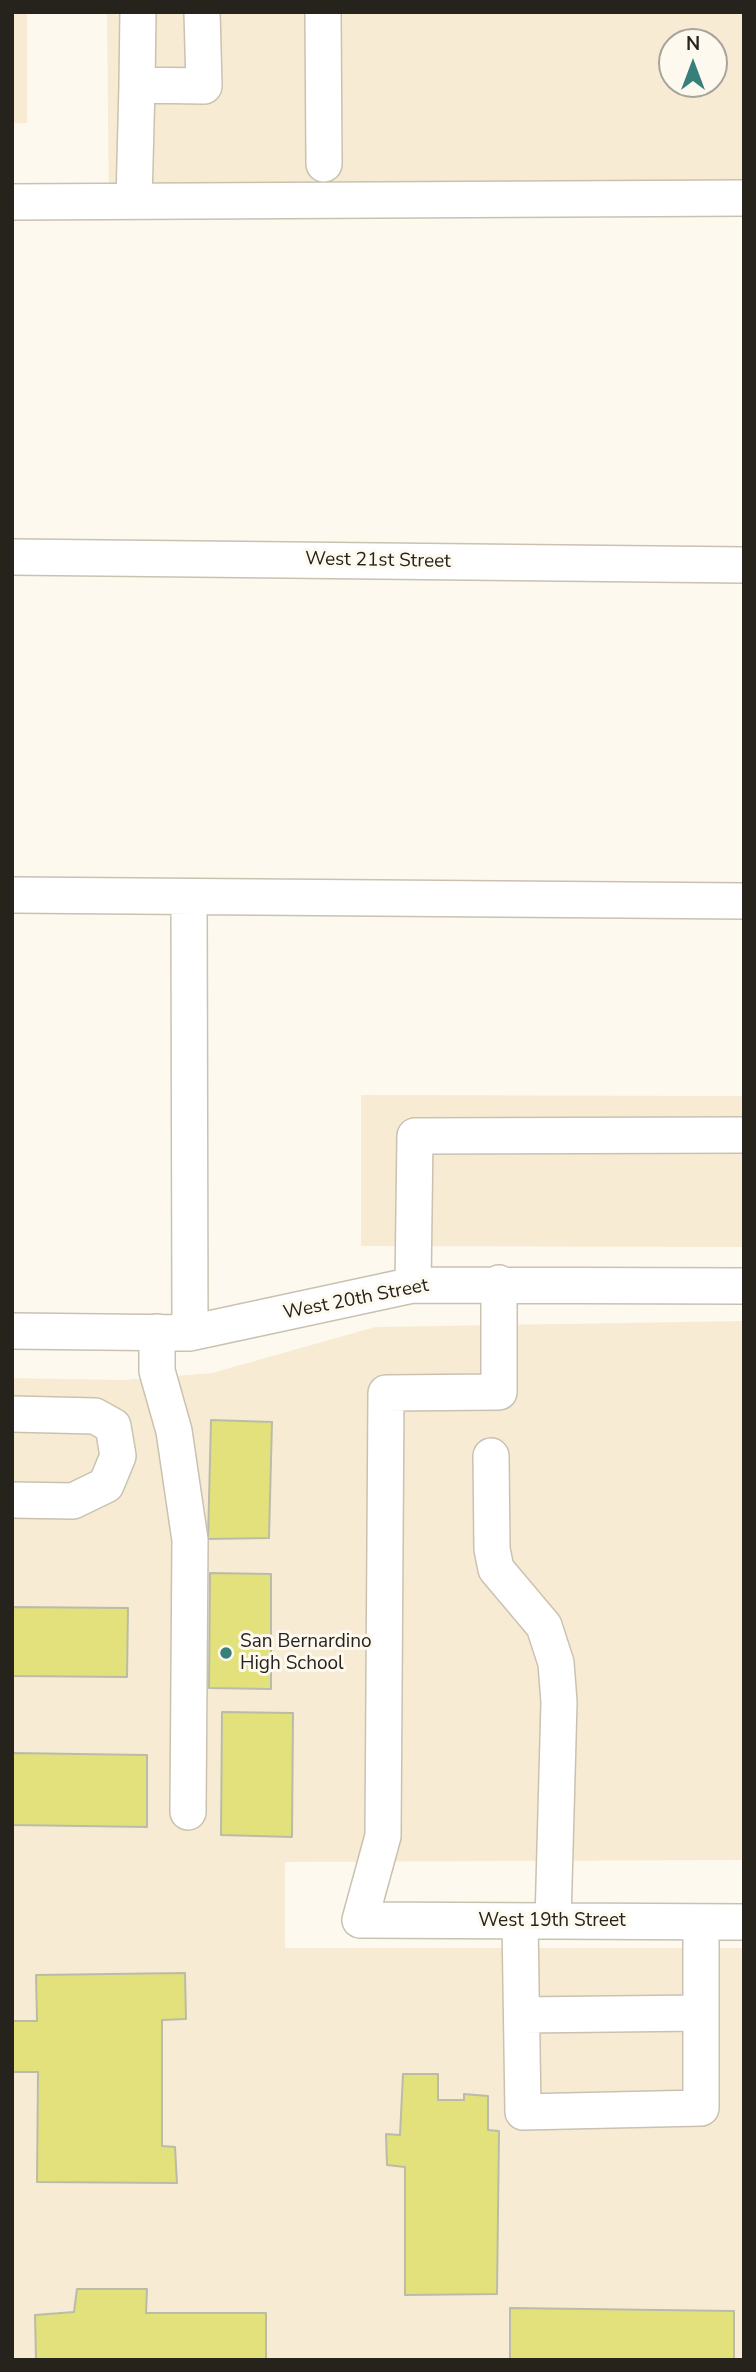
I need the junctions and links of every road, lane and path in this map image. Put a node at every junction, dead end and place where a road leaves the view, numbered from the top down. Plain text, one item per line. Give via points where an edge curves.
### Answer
1 (138, 12) edge
2 (202, 12) edge
3 (323, 12) edge
4 (137, 85) junction
5 (324, 164) dead end
6 (744, 198) edge
7 (134, 201) junction
8 (12, 202) edge
9 (12, 557) edge
10 (744, 565) edge
11 (12, 895) edge
12 (189, 897) junction
13 (744, 901) edge
14 (744, 1135) edge
15 (499, 1283) junction
16 (412, 1285) junction
17 (744, 1286) edge
18 (12, 1331) edge
19 (174, 1332) junction
20 (166, 1402) junction
21 (12, 1415) edge
22 (113, 1426) junction
23 (491, 1457) dead end
24 (12, 1500) edge
25 (188, 1811) dead end
26 (536, 1921) junction
27 (701, 1922) junction
28 (744, 1922) edge
29 (701, 2013) junction
30 (522, 2015) junction

1 - 4 street
2 - 4 street via 204,86
3 - 5 street
4 - 7 street
6 - 7 street
7 - 8 street
9 - 10 street, West 21st Street
11 - 12 street
12 - 13 street
12 - 19 street
14 - 16 street via 415,1136
15 - 16 street, West 20th Street
15 - 17 street, West 20th Street
15 - 26 street, West 19th Street via 499,1392 386,1393 383,1836 360,1920
16 - 19 street, West 20th Street
18 - 19 street, West 20th Street
19 - 20 street via 157,1371
20 - 22 street
20 - 25 street via 190,1540
21 - 22 street via 95,1416
22 - 24 street via 118,1456 106,1485 73,1501
23 - 26 street via 496,1569 544,1626 556,1663 559,1702
26 - 27 street, West 19th Street
26 - 30 street
27 - 28 street, West 19th Street
27 - 29 street
29 - 30 street
29 - 30 street via 701,2108 523,2112

